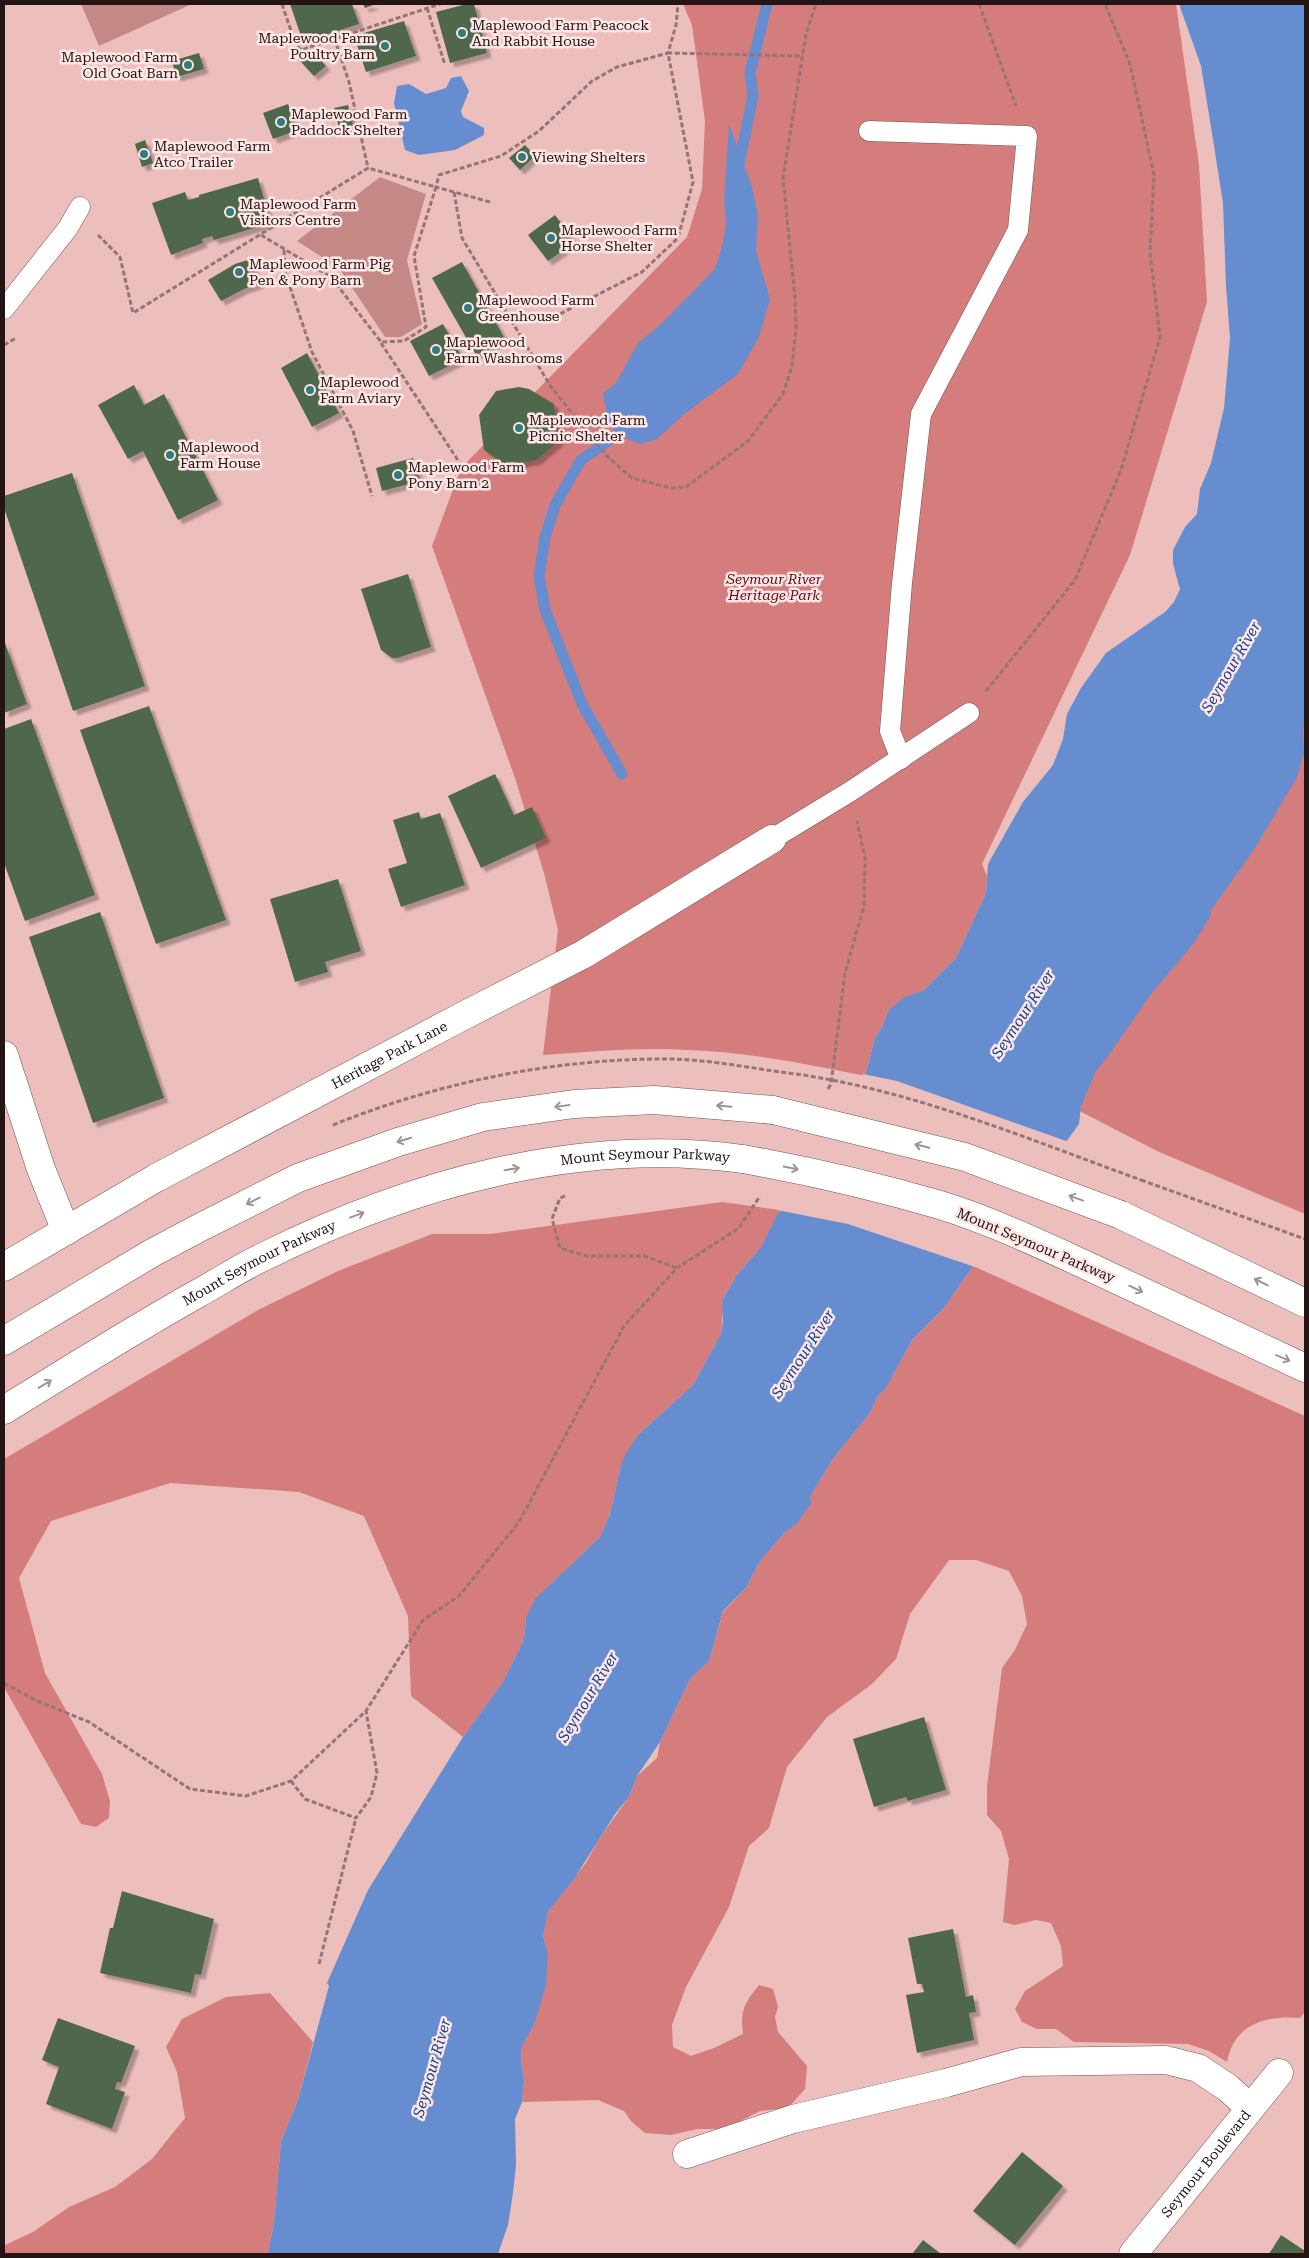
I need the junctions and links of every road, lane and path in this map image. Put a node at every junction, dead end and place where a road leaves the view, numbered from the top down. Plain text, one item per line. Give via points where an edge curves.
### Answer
1 (282, 4) edge
2 (440, 4) edge
3 (678, 4) edge
4 (816, 4) edge
5 (978, 4) edge
6 (1104, 4) edge
7 (427, 8) junction
8 (335, 40) junction
9 (668, 53) junction
10 (803, 56) junction
11 (445, 64) dead end
12 (869, 131) dead end
13 (1027, 136) junction
14 (368, 168) junction
15 (436, 187) junction
16 (454, 192) junction
17 (490, 202) dead end
18 (80, 207) dead end
19 (94, 231) dead end
20 (260, 234) junction
21 (284, 249) junction
22 (4, 309) edge
23 (507, 314) junction
24 (381, 342) junction
25 (467, 474) dead end
26 (372, 496) dead end
27 (969, 713) joint
28 (901, 759) junction
29 (851, 790) junction
30 (772, 839) joint
31 (4, 1054) edge
32 (796, 1074) dead end
33 (826, 1092) dead end
34 (568, 1194) dead end
35 (761, 1194) dead end
36 (66, 1231) junction
37 (1305, 1239) edge
38 (4, 1267) edge
39 (677, 1268) junction
40 (1305, 1303) edge
41 (4, 1342) edge
42 (1305, 1368) edge
43 (4, 1410) edge
44 (4, 1683) edge
45 (366, 1711) junction
46 (291, 1781) junction
47 (356, 1818) junction
48 (319, 1964) dead end
49 (1279, 2073) dead end
50 (1250, 2108) junction
51 (687, 2154) dead end
52 (1133, 2254) edge

1 - 8 path via 295,43 301,50
2 - 7 path
3 - 9 path
4 - 10 path
5 - 13 path
6 - 27 path via 1130,64 1154,175 1150,252 1160,337 1121,470 1075,580
7 - 8 path
7 - 11 path
8 - 14 path via 349,82
9 - 10 path
9 - 15 path via 618,67 592,81 538,131 502,156 439,175
9 - 23 path via 693,182 678,238 642,272 558,315
10 - 23 path via 783,178 796,298 792,366 782,394 748,441 686,488 671,488 632,478 608,457 551,387
12 - 13 lane
13 - 28 lane via 1018,230 921,414 890,731
14 - 15 path
14 - 20 path
15 - 16 path
15 - 24 path via 414,256 426,327 404,341
16 - 17 path
16 - 23 path via 462,238
18 - 22 lane via 68,228
19 - 20 path via 120,256 133,313
20 - 21 path
21 - 24 path via 331,277
21 - 26 path via 285,272 312,352 353,430
24 - 25 path
27 - 28 lane
28 - 29 lane
29 - 30 lane
29 - 33 path via 865,858 864,906 845,973 831,1084
30 - 36 main road, Heritage Park Lane via 584,954 156,1178
31 - 36 main road via 41,1169
32 - 37 path, bridge via 839,1080 908,1098
34 - 39 path via 560,1198 552,1219 560,1248 587,1256 644,1256
35 - 39 path via 739,1228
36 - 38 main road, Heritage Park Lane
39 - 45 path via 624,1326 519,1522 459,1596 423,1620
40 -> 41 main road, bridge via 1121,1215 965,1157 773,1110 654,1100 574,1104 483,1118 398,1142 298,1178 152,1253
43 -> 42 main road, Mount Seymour Parkway, bridge via 262,1257 345,1219 418,1193 502,1170 582,1157 655,1152 712,1154 743,1159 832,1176 942,1206 1015,1233
44 - 46 path via 88,1722 190,1789 246,1796
45 - 46 path
45 - 47 path via 377,1773 371,1797
46 - 47 path via 305,1799
47 - 48 path
49 - 50 main road, Seymour Boulevard
50 - 51 main road via 1198,2068 1166,2060 1021,2062 793,2119
50 - 52 main road, Seymour Boulevard

